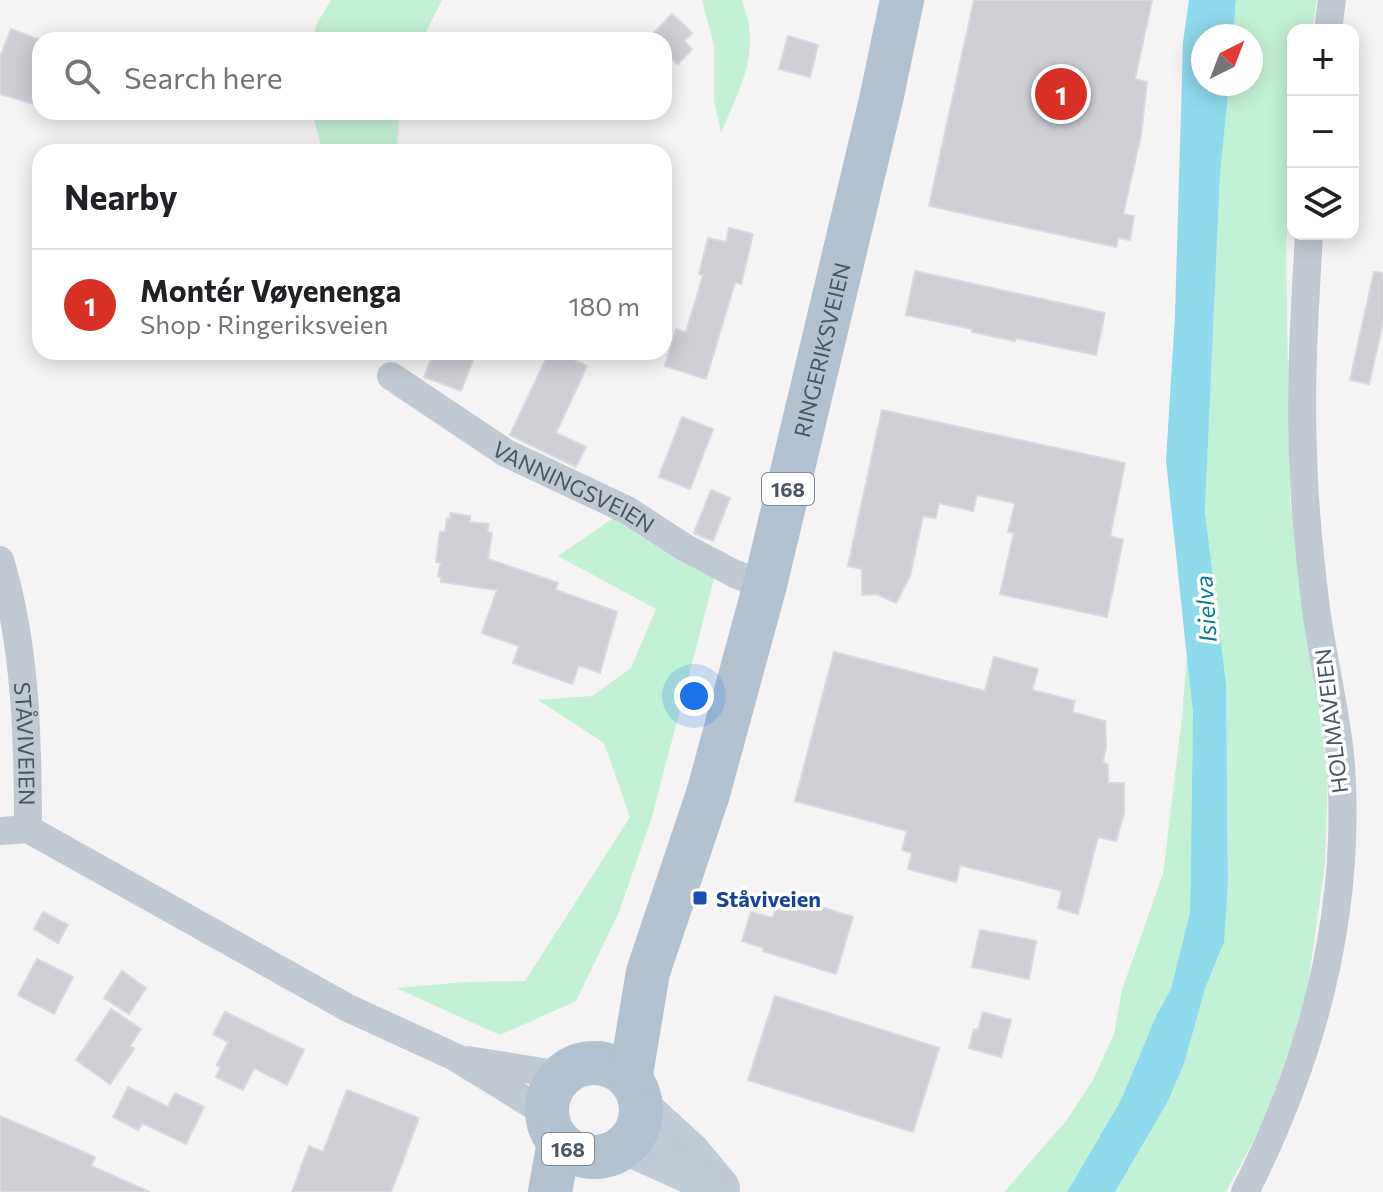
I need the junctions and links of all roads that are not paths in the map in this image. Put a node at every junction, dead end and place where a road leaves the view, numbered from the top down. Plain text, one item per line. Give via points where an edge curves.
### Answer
1 (902, 0) edge
2 (1332, 0) edge
3 (1329, 24) edge
4 (1309, 240) edge
5 (391, 376) dead end
6 (0, 560) edge
7 (765, 585) junction
8 (28, 829) junction
9 (0, 831) edge
10 (455, 1057) junction
11 (592, 1119) edge
12 (723, 1190) edge
13 (550, 1192) edge
14 (1245, 1192) edge

1 - 7 main road, RINGERIKSVEIEN / 168
2 - 3 street
4 - 14 street, HOLMAVEIEN via 1303,452 1317,614 1341,765 1341,875 1326,976 1306,1050
5 - 7 street, VANNINGSVEIEN via 506,453 627,510 684,547
6 - 8 street, STÅVIVEIEN via 22,685
7 - 11 main road, RINGERIKSVEIEN / 168 via 708,794
8 - 9 street
8 - 10 street, STÅVIVEIEN via 348,1008
10 - 11 street, STÅVIVEIEN
10 - 11 street, STÅVIVEIEN
11 - 12 street
11 - 13 main road, RINGERIKSVEIEN / 168

